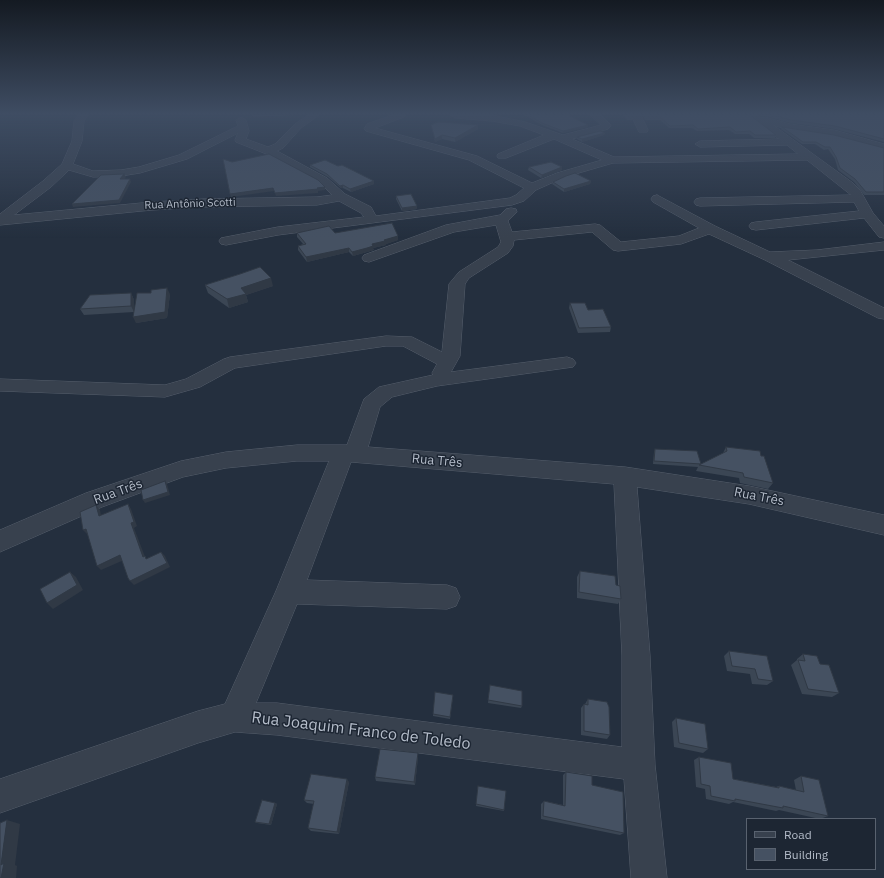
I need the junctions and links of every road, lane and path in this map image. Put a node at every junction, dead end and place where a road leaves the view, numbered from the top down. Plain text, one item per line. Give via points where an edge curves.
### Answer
1 (70, 156) edge
2 (183, 156) edge
3 (278, 156) edge
4 (466, 156) edge
5 (603, 156) edge
6 (808, 157) joint
7 (612, 160) junction
8 (67, 164) junction
9 (532, 187) junction
10 (341, 197) junction
11 (859, 198) junction
12 (657, 199) dead end
13 (512, 201) junction
14 (700, 202) dead end
15 (867, 214) junction
16 (501, 219) junction
17 (373, 220) junction
18 (0, 221) edge
19 (756, 226) dead end
20 (710, 229) junction
21 (884, 234) edge
22 (506, 237) junction
23 (226, 241) dead end
24 (884, 246) edge
25 (767, 256) junction
26 (369, 258) dead end
27 (884, 314) edge
28 (447, 362) junction
29 (567, 364) dead end
30 (437, 380) junction
31 (0, 385) edge
32 (349, 454) junction
33 (625, 476) junction
34 (884, 525) edge
35 (0, 541) edge
36 (289, 592) junction
37 (447, 596) dead end
38 (235, 717) junction
39 (639, 765) junction
40 (0, 796) edge
41 (649, 878) edge

1 - 8 street
2 - 8 street via 168,163 129,172 93,174
3 - 10 street via 323,180
4 - 9 street
5 - 7 street
6 - 7 street
6 - 11 street via 849,186
7 - 9 street via 561,175
8 - 18 street via 47,184
9 - 13 street via 520,198
10 - 17 street via 366,210
10 - 18 street, Rua Antônio Scotti via 152,206
11 - 14 street
11 - 15 street
12 - 20 street
13 - 16 street via 514,208
13 - 17 street
15 - 19 street
15 - 21 street
16 - 22 street
16 - 26 street via 451,228
17 - 23 street via 278,231
20 - 22 street via 681,240 618,247 595,228
20 - 25 street
22 - 28 street via 508,242 504,250 464,274 457,284 451,356
24 - 25 street via 817,254
25 - 27 street
28 - 30 street
28 - 31 street via 406,341 386,341 230,364 193,383 166,391
29 - 30 street
30 - 32 street via 386,392 371,404
32 - 33 street, Rua Três
32 - 35 street, Rua Três via 297,453 249,457 181,469 94,500
32 - 36 street
33 - 34 street, Rua Três via 749,495
33 - 39 street via 636,656
36 - 37 street
36 - 38 street
38 - 39 street, Rua Joaquim Franco de Toledo via 276,719
38 - 40 street, Rua Joaquim Franco de Toledo
39 - 41 street

